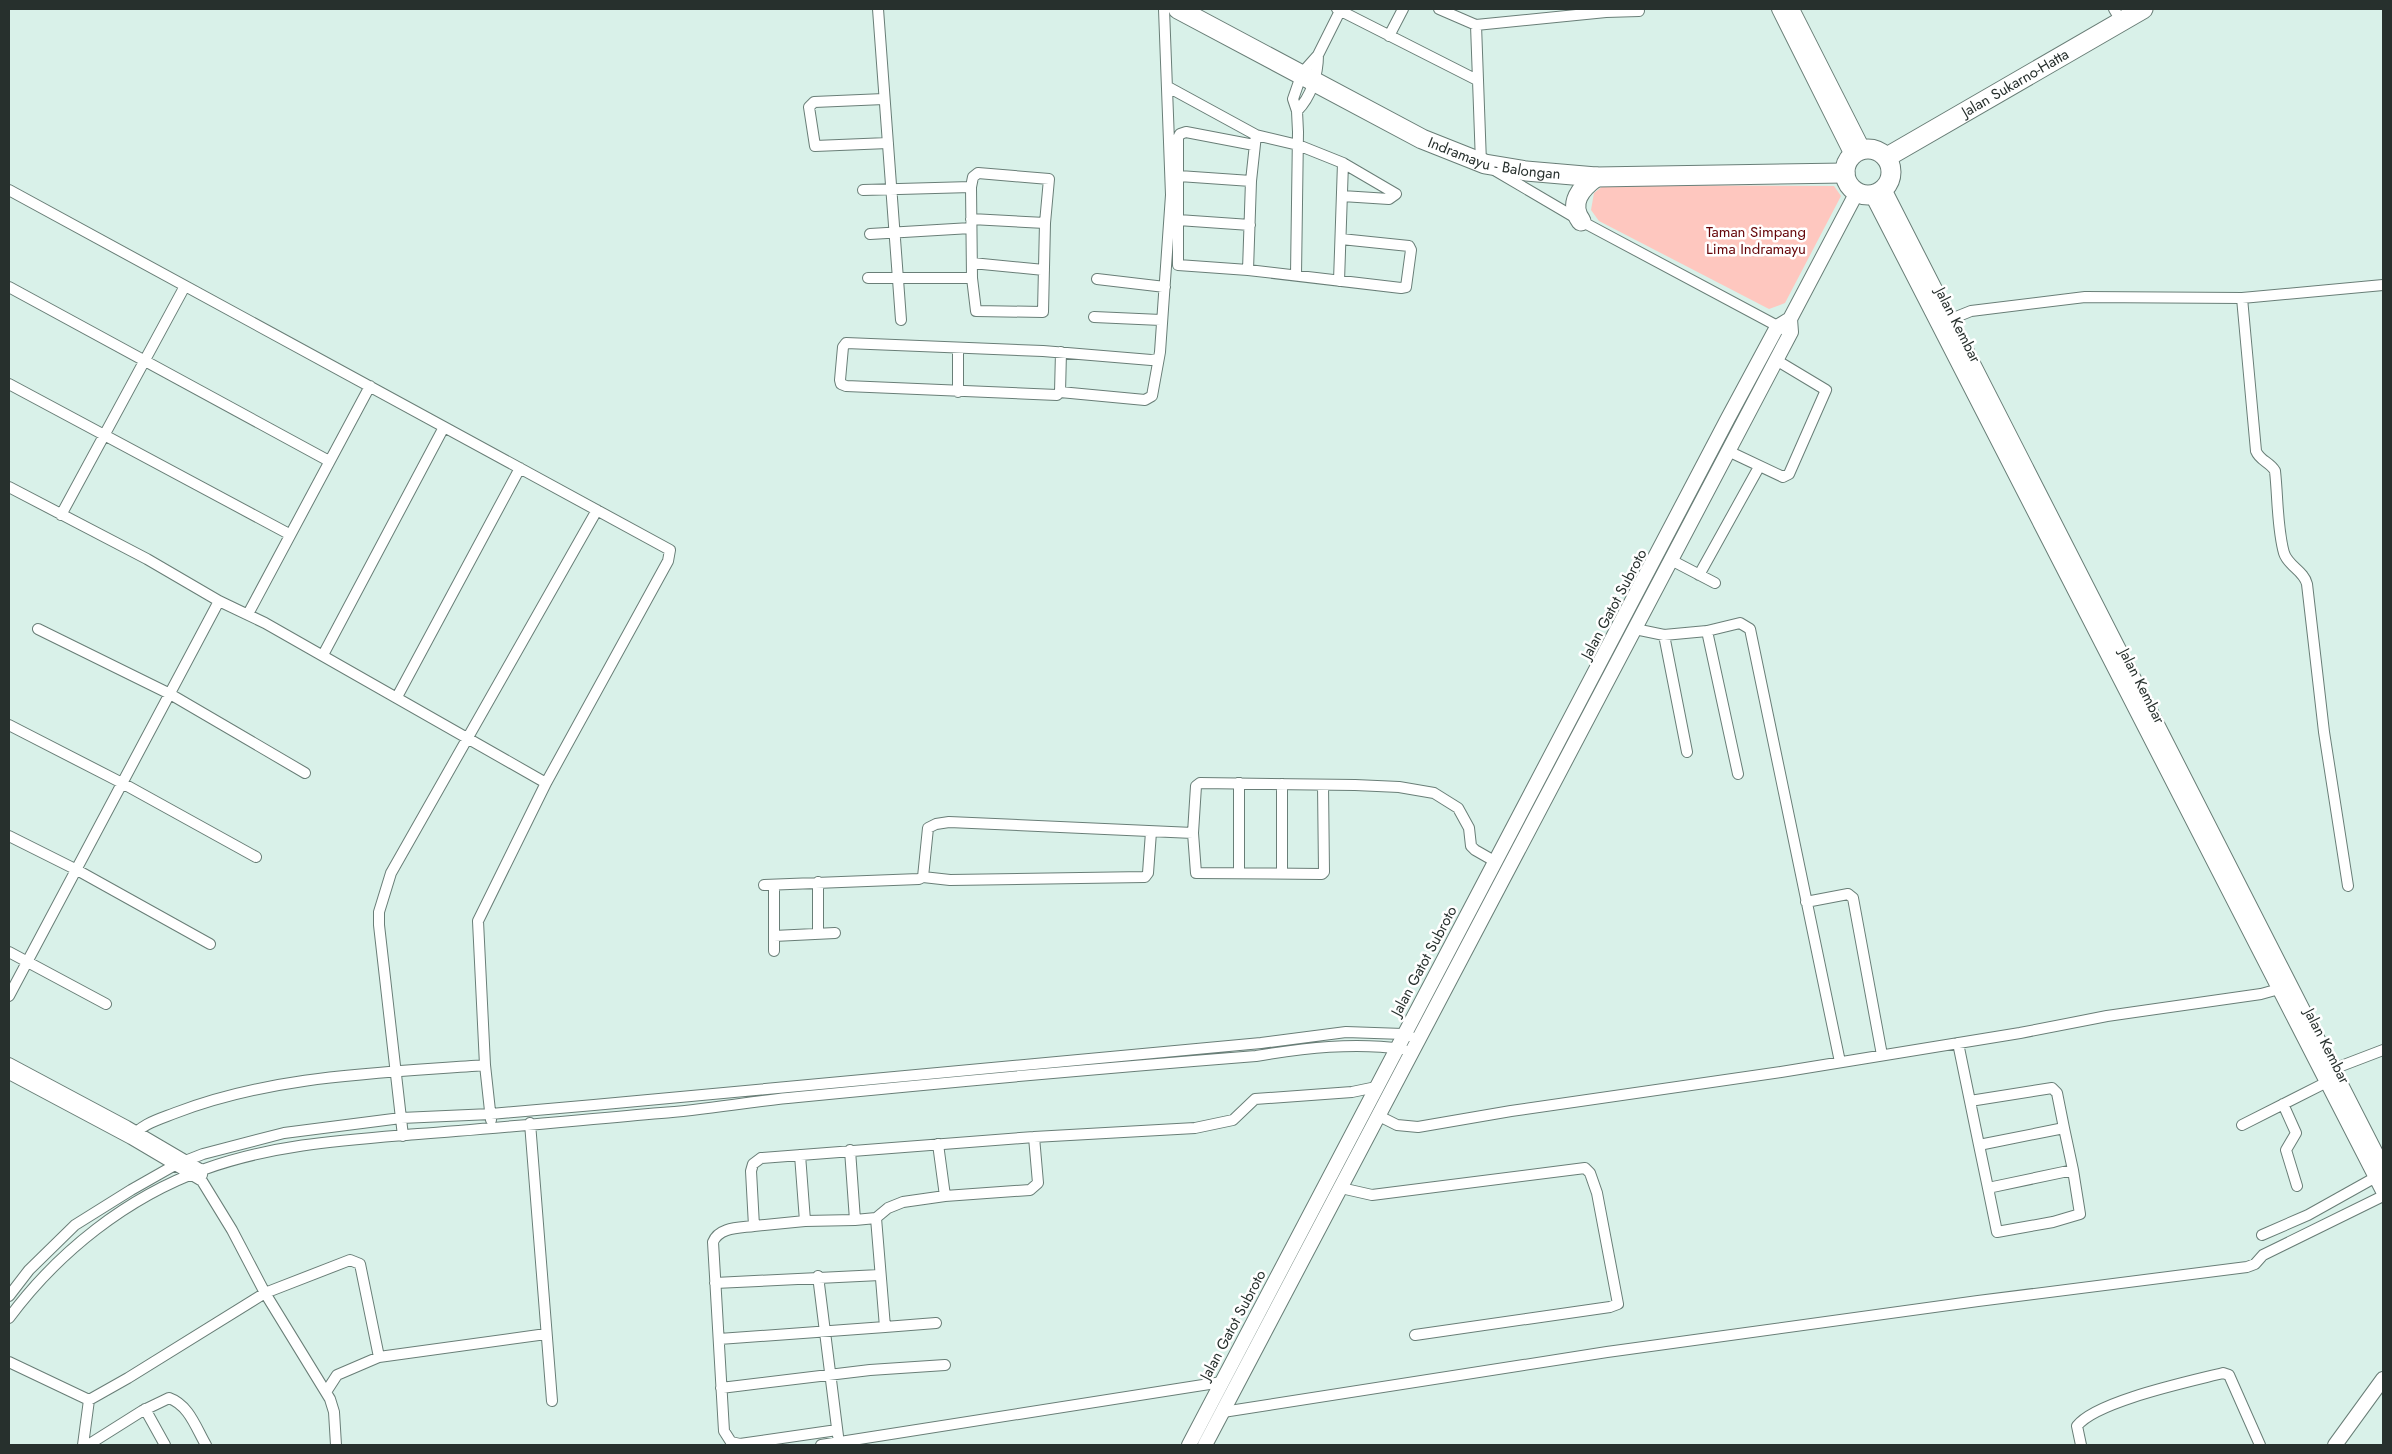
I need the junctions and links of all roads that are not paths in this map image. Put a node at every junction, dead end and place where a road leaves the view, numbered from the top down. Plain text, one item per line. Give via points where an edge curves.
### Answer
1 (878, 9) edge
2 (1164, 9) edge
3 (1339, 9) edge
4 (1403, 9) edge
5 (1439, 9) edge
6 (1779, 9) edge
7 (1792, 9) edge
8 (2143, 9) edge
9 (1183, 10) edge
10 (1605, 10) edge
11 (1639, 11) dead end
12 (2117, 15) edge
13 (1476, 25) junction
14 (1389, 36) junction
15 (1309, 77) junction
16 (1477, 80) junction
17 (1168, 87) junction
18 (884, 99) junction
19 (1255, 140) junction
20 (888, 143) junction
21 (1298, 145) junction
22 (1858, 152) junction
23 (1887, 157) junction
24 (1343, 163) junction
25 (1483, 163) junction
26 (1845, 173) junction
27 (1179, 176) junction
28 (1596, 177) junction
29 (1251, 181) junction
30 (971, 187) junction
31 (892, 188) junction
32 (9, 190) edge
33 (863, 190) dead end
34 (1871, 192) junction
35 (1342, 196) junction
36 (1178, 220) junction
37 (1581, 221) junction
38 (1045, 223) junction
39 (971, 224) junction
40 (1250, 225) junction
41 (895, 233) junction
42 (870, 234) dead end
43 (1341, 239) junction
44 (972, 263) junction
45 (1044, 270) junction
46 (1248, 270) junction
47 (1296, 275) junction
48 (898, 277) junction
49 (868, 278) dead end
50 (972, 278) junction
51 (1096, 279) dead end
52 (1339, 281) junction
53 (2383, 285) edge
54 (185, 286) junction
55 (9, 287) edge
56 (1164, 287) junction
57 (2242, 298) junction
58 (1094, 317) dead end
59 (901, 320) dead end
60 (1161, 320) junction
61 (1949, 320) junction
62 (1791, 325) junction
63 (1778, 326) junction
64 (958, 349) junction
65 (1061, 352) junction
66 (1158, 359) junction
67 (146, 360) junction
68 (1776, 360) junction
69 (9, 384) edge
70 (370, 386) junction
71 (958, 392) junction
72 (1060, 392) junction
73 (1727, 420) junction
74 (444, 427) junction
75 (1741, 427) junction
76 (106, 435) junction
77 (1728, 451) junction
78 (329, 461) junction
79 (1759, 467) junction
80 (520, 468) junction
81 (9, 487) edge
82 (596, 510) junction
83 (61, 515) junction
84 (289, 534) junction
85 (1671, 560) junction
86 (1699, 575) junction
87 (1715, 583) dead end
88 (219, 601) junction
89 (248, 614) junction
90 (38, 629) dead end
91 (1635, 629) junction
92 (1706, 631) junction
93 (1664, 635) junction
94 (323, 655) junction
95 (1595, 690) junction
96 (170, 694) junction
97 (397, 697) junction
98 (1585, 709) junction
99 (9, 726) edge
100 (468, 738) junction
101 (1687, 752) dead end
102 (305, 773) dead end
103 (1738, 774) dead end
104 (122, 782) junction
105 (546, 783) junction
106 (1239, 783) junction
107 (1282, 784) junction
108 (1323, 784) junction
109 (1150, 832) junction
110 (1193, 833) junction
111 (9, 836) edge
112 (256, 857) dead end
113 (1493, 861) junction
114 (77, 870) junction
115 (1239, 873) junction
116 (1282, 873) junction
117 (923, 877) junction
118 (818, 882) junction
119 (2348, 886) dead end
120 (1806, 902) junction
121 (818, 933) junction
122 (835, 933) dead end
123 (774, 936) junction
124 (210, 944) dead end
125 (774, 951) dead end
126 (9, 952) edge
127 (26, 961) junction
128 (2270, 991) junction
129 (9, 996) edge
130 (106, 1004) dead end
131 (1403, 1034) junction
132 (1958, 1043) junction
133 (1416, 1045) junction
134 (1397, 1048) junction
135 (2383, 1050) edge
136 (1882, 1055) junction
137 (1840, 1062) junction
138 (9, 1063) edge
139 (485, 1066) junction
140 (397, 1073) junction
141 (9, 1074) edge
142 (2328, 1077) junction
143 (1376, 1087) junction
144 (1970, 1101) junction
145 (2283, 1104) junction
146 (594, 1105) junction
147 (491, 1114) junction
148 (1379, 1116) junction
149 (400, 1118) junction
150 (594, 1118) junction
151 (530, 1123) junction
152 (2242, 1125) dead end
153 (490, 1128) junction
154 (2064, 1128) junction
155 (133, 1135) junction
156 (403, 1136) junction
157 (1034, 1137) junction
158 (938, 1144) junction
159 (1979, 1145) junction
160 (850, 1150) junction
161 (800, 1155) junction
162 (186, 1160) junction
163 (175, 1165) junction
164 (202, 1170) junction
165 (2073, 1170) junction
166 (2380, 1172) edge
167 (191, 1175) junction
168 (202, 1181) junction
169 (2297, 1186) dead end
170 (1341, 1188) junction
171 (1988, 1188) junction
172 (945, 1196) junction
173 (2383, 1196) edge
174 (876, 1218) junction
175 (855, 1220) junction
176 (805, 1222) junction
177 (754, 1226) junction
178 (2262, 1235) dead end
179 (880, 1274) junction
180 (818, 1276) junction
181 (715, 1283) junction
182 (265, 1293) junction
183 (9, 1296) edge
184 (9, 1318) edge
185 (936, 1323) dead end
186 (885, 1327) junction
187 (824, 1331) junction
188 (546, 1334) junction
189 (1415, 1335) dead end
190 (720, 1339) junction
191 (379, 1357) junction
192 (9, 1362) edge
193 (945, 1366) dead end
194 (829, 1376) junction
195 (2383, 1379) edge
196 (1221, 1384) junction
197 (720, 1388) junction
198 (326, 1392) junction
199 (89, 1400) junction
200 (552, 1401) dead end
201 (1225, 1408) junction
202 (145, 1409) junction
203 (837, 1430) junction
204 (840, 1442) junction
205 (83, 1445) edge
206 (88, 1445) edge
207 (165, 1445) edge
208 (206, 1445) edge
209 (336, 1445) edge
210 (820, 1445) edge
211 (1189, 1445) edge
212 (1205, 1445) edge
213 (2080, 1445) edge
214 (2260, 1445) edge
215 (2335, 1445) edge

1 - 18 street
2 - 17 street
3 - 14 street
3 - 15 street
4 - 14 street
5 - 13 street
6 - 22 street
7 - 22 street
8 - 12 highway, Jalan Sukarno-Hatta
9 - 15 highway, Indramayu - Balongan
10 - 11 street
10 - 13 street
12 - 23 highway, Jalan Sukarno-Hatta
13 - 16 street
14 - 16 street
15 - 21 street via 1293,99 1297,111
15 - 25 highway, Indramayu - Balongan via 1422,139
16 - 25 street
17 - 19 street
17 - 56 street via 1171,195
18 - 20 street
18 - 20 street via 814,102 809,106 815,146
19 - 21 street
19 - 27 street via 1180,134
19 - 29 street
20 - 31 street
21 - 24 street
21 - 47 street
22 - 23 highway via 1876,150
22 - 26 highway via 1846,164
23 - 34 highway via 1892,172 1889,184
24 - 35 street
24 - 35 street via 1396,194 1389,199
25 - 28 highway, Indramayu - Balongan via 1526,171
25 - 37 street
26 - 28 highway, Indramayu - Balongan
26 - 34 highway via 1846,181
27 - 29 street
27 - 36 street
28 - 37 highway via 1578,194 1576,209
29 - 40 street
30 - 31 street
30 - 38 street via 973,177 978,173 1048,178
30 - 39 street
31 - 33 street
31 - 41 street
32 - 54 street
34 - 61 street, Jalan Kembar
34 - 62 street, Jalan Gatot Subroto
35 - 43 street
36 - 40 street
36 - 46 street via 1179,266
37 - 63 street
38 - 39 street
38 - 45 street
39 - 41 street
39 - 44 street
40 - 46 street
41 - 42 street
41 - 48 street
43 - 52 street
43 - 52 street via 1407,245 1411,250 1408,285 1404,288
44 - 45 street
44 - 50 street
45 - 50 street via 1044,310 1040,312 976,311
46 - 47 street
47 - 52 street
48 - 49 street
48 - 50 street
48 - 59 street
51 - 56 street
53 - 57 street
54 - 67 street
54 - 70 street
55 - 67 street
56 - 60 street
57 - 61 street via 2085,297 1971,311
57 - 119 street via 2256,451 2275,472 2284,552 2307,584 2324,732
58 - 60 street
60 - 66 street
61 - 128 street, Jalan Kembar
61 - 142 street, Jalan Kembar
62 - 63 street
62 - 68 street, Jalan Gatot Subroto
63 - 73 street, Jalan Gatot Subroto
64 - 65 street
64 - 71 street
64 - 71 street via 846,343 840,380 846,386
65 - 66 street
65 - 72 street
66 - 72 street via 1153,393 1149,399
67 - 76 street
67 - 78 street
68 - 75 street, Jalan Gatot Subroto
68 - 79 street via 1826,390 1789,474 1783,477
69 - 76 street
70 - 74 street
70 - 78 street
71 - 72 street via 1057,395
73 - 75 street
73 - 95 street, Jalan Gatot Subroto
74 - 80 street
74 - 94 street
75 - 77 street, Jalan Gatot Subroto
76 - 83 street
76 - 84 street
77 - 79 street
77 - 85 street, Jalan Gatot Subroto
78 - 84 street
79 - 86 street
80 - 82 street
80 - 97 street
81 - 83 street
82 - 100 street
82 - 105 street via 668,547 670,556
83 - 88 street
84 - 89 street
85 - 86 street
85 - 91 street, Jalan Gatot Subroto
86 - 87 street
88 - 89 street
88 - 96 street
89 - 94 street
90 - 96 street
91 - 93 street
91 - 95 street, Jalan Gatot Subroto
92 - 93 street
92 - 103 street
92 - 120 street via 1740,623 1750,629
93 - 101 street
94 - 97 street
95 - 98 street, Jalan Gatot Subroto
96 - 102 street
96 - 104 street
97 - 100 street
98 - 113 street, Jalan Gatot Subroto
98 - 133 street, Jalan Gatot Subroto
99 - 104 street
100 - 105 street
100 - 140 street via 391,873 379,912
104 - 112 street
104 - 114 street
105 - 139 street via 478,921
106 - 107 street
106 - 110 street via 1197,784
106 - 115 street
107 - 108 street
107 - 116 street
108 - 113 street via 1399,787 1434,793 1458,808 1466,819 1471,846
108 - 116 street via 1324,872
109 - 110 street
109 - 117 street via 1148,873 1145,877 950,880
109 - 117 street via 936,824 928,828 926,835
110 - 115 street via 1196,872
111 - 114 street
113 - 131 street, Jalan Gatot Subroto
114 - 124 street
114 - 127 street
115 - 116 street
117 - 118 street via 916,880
118 - 121 street
118 - 123 street via 769,885
120 - 136 street via 1848,894 1854,898
120 - 137 street
121 - 122 street
121 - 123 street
123 - 125 street
126 - 127 street
127 - 129 street
127 - 130 street
128 - 132 street
128 - 142 street, Jalan Kembar
131 - 133 street, Jalan Gatot Subroto
131 - 134 street, Jalan Gatot Subroto
131 - 146 street via 1346,1032 1261,1043
132 - 136 street
132 - 144 street
133 - 134 street
133 - 148 street, Jalan Gatot Subroto
134 - 143 street, Jalan Gatot Subroto
134 - 150 street via 1347,1045 1309,1048 1256,1056
135 - 142 street
136 - 137 street
137 - 148 street via 1418,1127 1397,1125
138 - 155 street
139 - 140 street
139 - 147 street
140 - 149 street
140 - 155 street via 301,1081 223,1096 158,1119
141 - 155 street
142 - 145 street via 2308,1092
142 - 166 street, Jalan Kembar
143 - 157 street via 1352,1092 1255,1099 1233,1120 1195,1128
143 - 196 street, Jalan Gatot Subroto
144 - 154 street via 2052,1088 2058,1094
144 - 159 street
145 - 152 street
145 - 169 street via 2296,1133 2286,1150
146 - 147 street
146 - 150 street
147 - 149 street
147 - 153 street
148 - 170 street, Jalan Gatot Subroto
149 - 156 street
149 - 162 street via 284,1132
150 - 151 street
151 - 153 street
151 - 188 street
153 - 156 street
154 - 159 street
154 - 165 street
155 - 162 street
155 - 163 street
156 - 164 street via 365,1137 276,1149
157 - 158 street
157 - 172 street via 1038,1183 1033,1189
158 - 160 street
158 - 172 street
159 - 171 street
160 - 161 street
160 - 175 street
161 - 176 street
161 - 177 street via 761,1158 753,1164
162 - 163 street
162 - 164 street
163 - 167 street
163 - 183 street via 75,1225 29,1270
164 - 167 street
164 - 168 street
165 - 171 street
165 - 171 street via 2080,1214 2053,1222 1997,1232
166 - 178 street via 2308,1215
167 - 168 street
167 - 184 street via 123,1210 89,1234 34,1284
168 - 182 street
170 - 189 street via 1372,1195 1548,1171 1585,1168 1590,1173 1597,1193 1618,1304
170 - 201 street, Jalan Gatot Subroto
172 - 174 street via 903,1202
173 - 201 street via 2271,1251 2247,1267 1978,1300
174 - 175 street
174 - 179 street
175 - 176 street
176 - 177 street
177 - 181 street via 716,1235 712,1248
179 - 180 street
179 - 186 street
180 - 181 street
180 - 187 street
181 - 190 street
182 - 191 street via 350,1260 356,1261 360,1264
182 - 198 street
182 - 199 street
185 - 186 street
186 - 187 street
187 - 190 street
187 - 194 street
188 - 191 street
188 - 200 street
190 - 197 street
191 - 198 street via 337,1376
192 - 199 street
193 - 194 street
194 - 197 street
194 - 203 street
195 - 215 street
196 - 204 street
196 - 211 street, Jalan Gatot Subroto
197 - 203 street via 724,1430 726,1437 735,1444
198 - 209 street via 334,1412
199 - 205 street
201 - 212 street, Jalan Gatot Subroto
202 - 206 street
202 - 207 street
202 - 208 street via 168,1398 181,1404
203 - 204 street
204 - 210 street
213 - 214 street via 2077,1426 2094,1414 2140,1394 2223,1373 2229,1375

